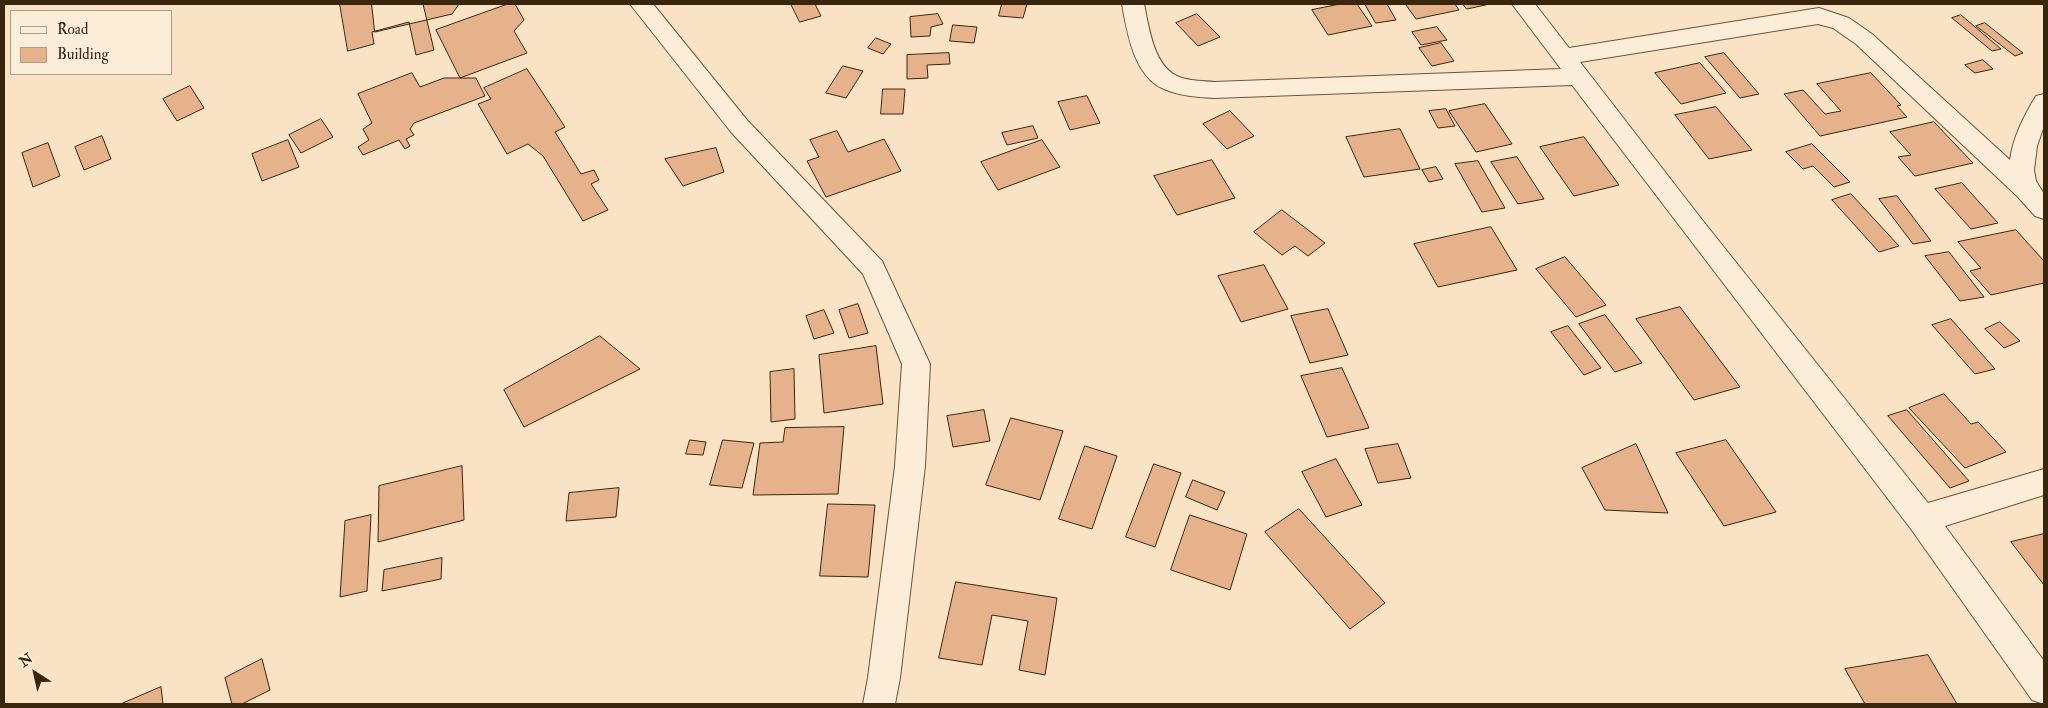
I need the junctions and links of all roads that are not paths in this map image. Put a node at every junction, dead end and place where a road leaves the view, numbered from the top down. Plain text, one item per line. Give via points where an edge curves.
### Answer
1 (641, 4) edge
2 (1132, 4) edge
3 (1523, 4) edge
4 (1570, 67) junction
5 (2044, 102) edge
6 (2028, 191) junction
7 (2044, 209) edge
8 (2044, 482) edge
9 (1922, 520) junction
10 (2044, 688) edge
11 (879, 704) edge

1 - 11 street via 740,126 873,268 916,364 910,466
2 - 4 street via 1139,33 1156,72 1166,81 1180,86 1214,90
3 - 4 street
4 - 6 street via 1819,16 1841,23 1864,39
4 - 9 street
5 - 6 street via 2023,151 2022,169
6 - 7 street
8 - 9 street
9 - 10 street

